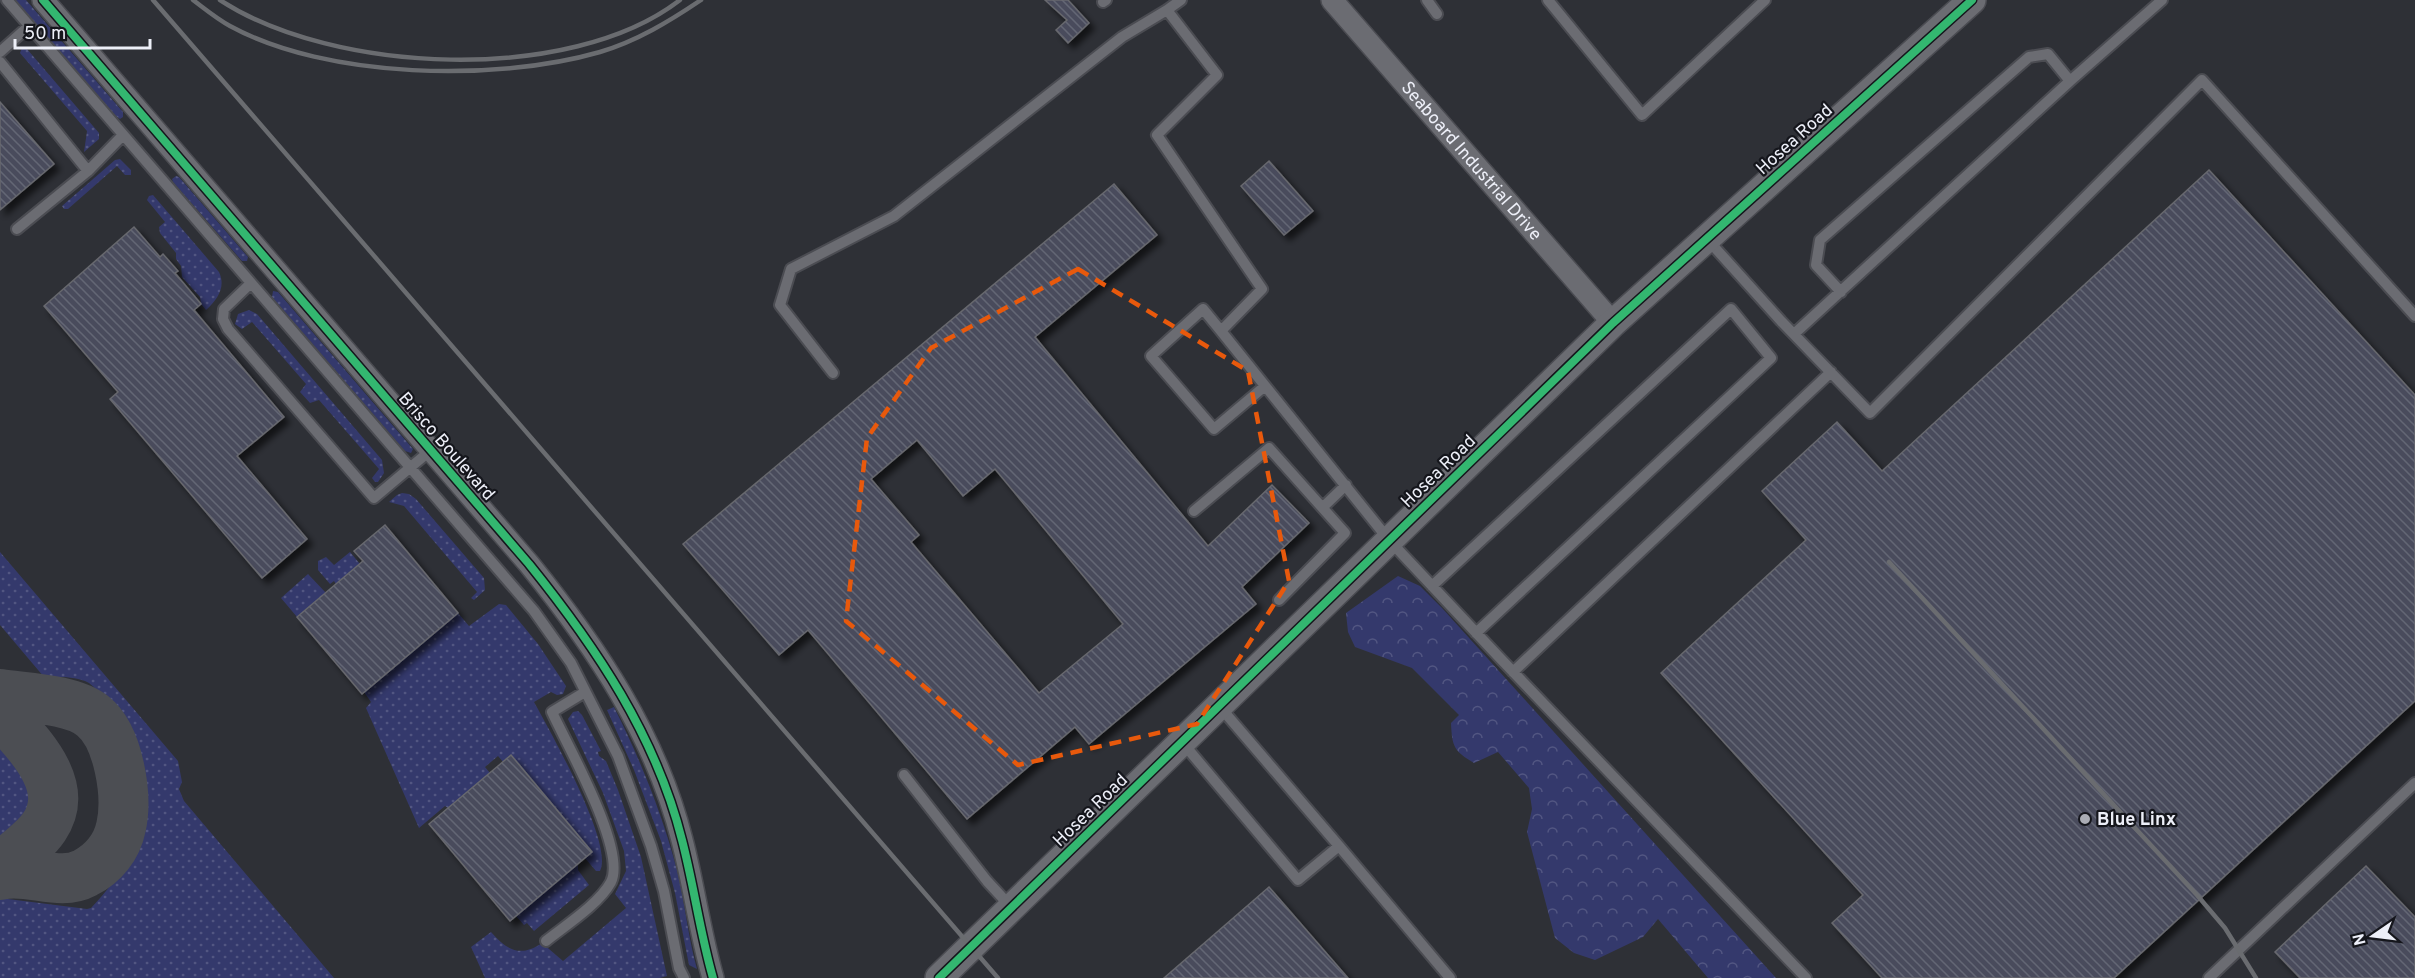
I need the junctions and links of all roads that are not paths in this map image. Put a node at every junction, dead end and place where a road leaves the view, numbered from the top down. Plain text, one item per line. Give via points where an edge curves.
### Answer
1 (7, 0) edge
2 (43, 0) edge
3 (1181, 0) edge
4 (1426, 0) edge
5 (1548, 0) edge
6 (1765, 0) edge
7 (1972, 0) edge
8 (2162, 0) edge
9 (1337, 2) edge
10 (1167, 10) junction
11 (1437, 14) dead end
12 (29, 26) junction
13 (0, 52) edge
14 (0, 62) edge
15 (2070, 81) junction
16 (123, 135) junction
17 (88, 171) junction
18 (17, 229) dead end
19 (1706, 237) junction
20 (251, 283) junction
21 (1841, 291) junction
22 (2415, 316) edge
23 (1613, 322) junction
24 (1221, 331) junction
25 (1794, 334) junction
26 (1831, 372) junction
27 (832, 373) dead end
28 (1265, 386) junction
29 (431, 450) junction
30 (411, 468) junction
31 (1346, 485) junction
32 (1323, 507) junction
33 (1194, 511) dead end
34 (1389, 540) junction
35 (1432, 586) junction
36 (1279, 600) dead end
37 (1476, 633) junction
38 (1513, 672) junction
39 (585, 692) junction
40 (1218, 706) junction
41 (1182, 741) junction
42 (904, 775) dead end
43 (2415, 783) edge
44 (1339, 846) junction
45 (1011, 907) junction
46 (546, 941) dead end
47 (684, 978) edge
48 (713, 978) edge
49 (939, 978) edge
50 (1450, 978) edge
51 (1806, 978) edge
52 (2209, 978) edge

1 - 12 lane
2 - 29 street, Brisco Boulevard
3 - 10 lane
4 - 11 lane
5 - 6 lane via 1642,115
7 - 19 street, Hosea Road
8 - 15 lane
9 - 23 street, Seaboard Industrial Drive
10 - 24 lane via 1217,75 1157,135 1263,289
10 - 27 lane via 1122,38 894,216 791,269 780,305
12 - 13 lane
12 - 16 lane
14 - 17 lane
15 - 21 lane
15 - 21 lane via 2048,54 2029,57 1820,240 1816,265
16 - 17 lane
16 - 20 lane
17 - 18 lane
19 - 23 street, Hosea Road
19 - 25 lane
20 - 30 lane
20 - 30 lane via 224,309 228,329 374,498
21 - 25 lane
22 - 26 lane via 2202,80 1870,413
23 - 34 street, Hosea Road
24 - 28 lane
24 - 28 lane via 1203,309 1151,356 1214,429
25 - 26 lane
26 - 38 lane
28 - 31 lane
29 - 30 lane
29 - 48 street, Brisco Boulevard via 572,616 628,705 665,788 682,840
30 - 39 lane via 534,611 572,663
31 - 32 lane
31 - 34 lane
32 - 33 lane via 1269,448
32 - 36 lane via 1345,532
34 - 35 lane
34 - 40 street, Hosea Road
35 - 37 lane
35 - 37 lane via 1731,309 1771,358
37 - 38 lane
38 - 51 lane
39 - 46 lane via 552,712 608,832 614,869 603,893
39 - 47 lane via 618,756 651,846
40 - 41 street, Hosea Road
40 - 44 lane
41 - 44 lane via 1298,880
41 - 45 street, Hosea Road
42 - 45 lane
43 - 52 lane
44 - 50 lane
45 - 49 street, Hosea Road

